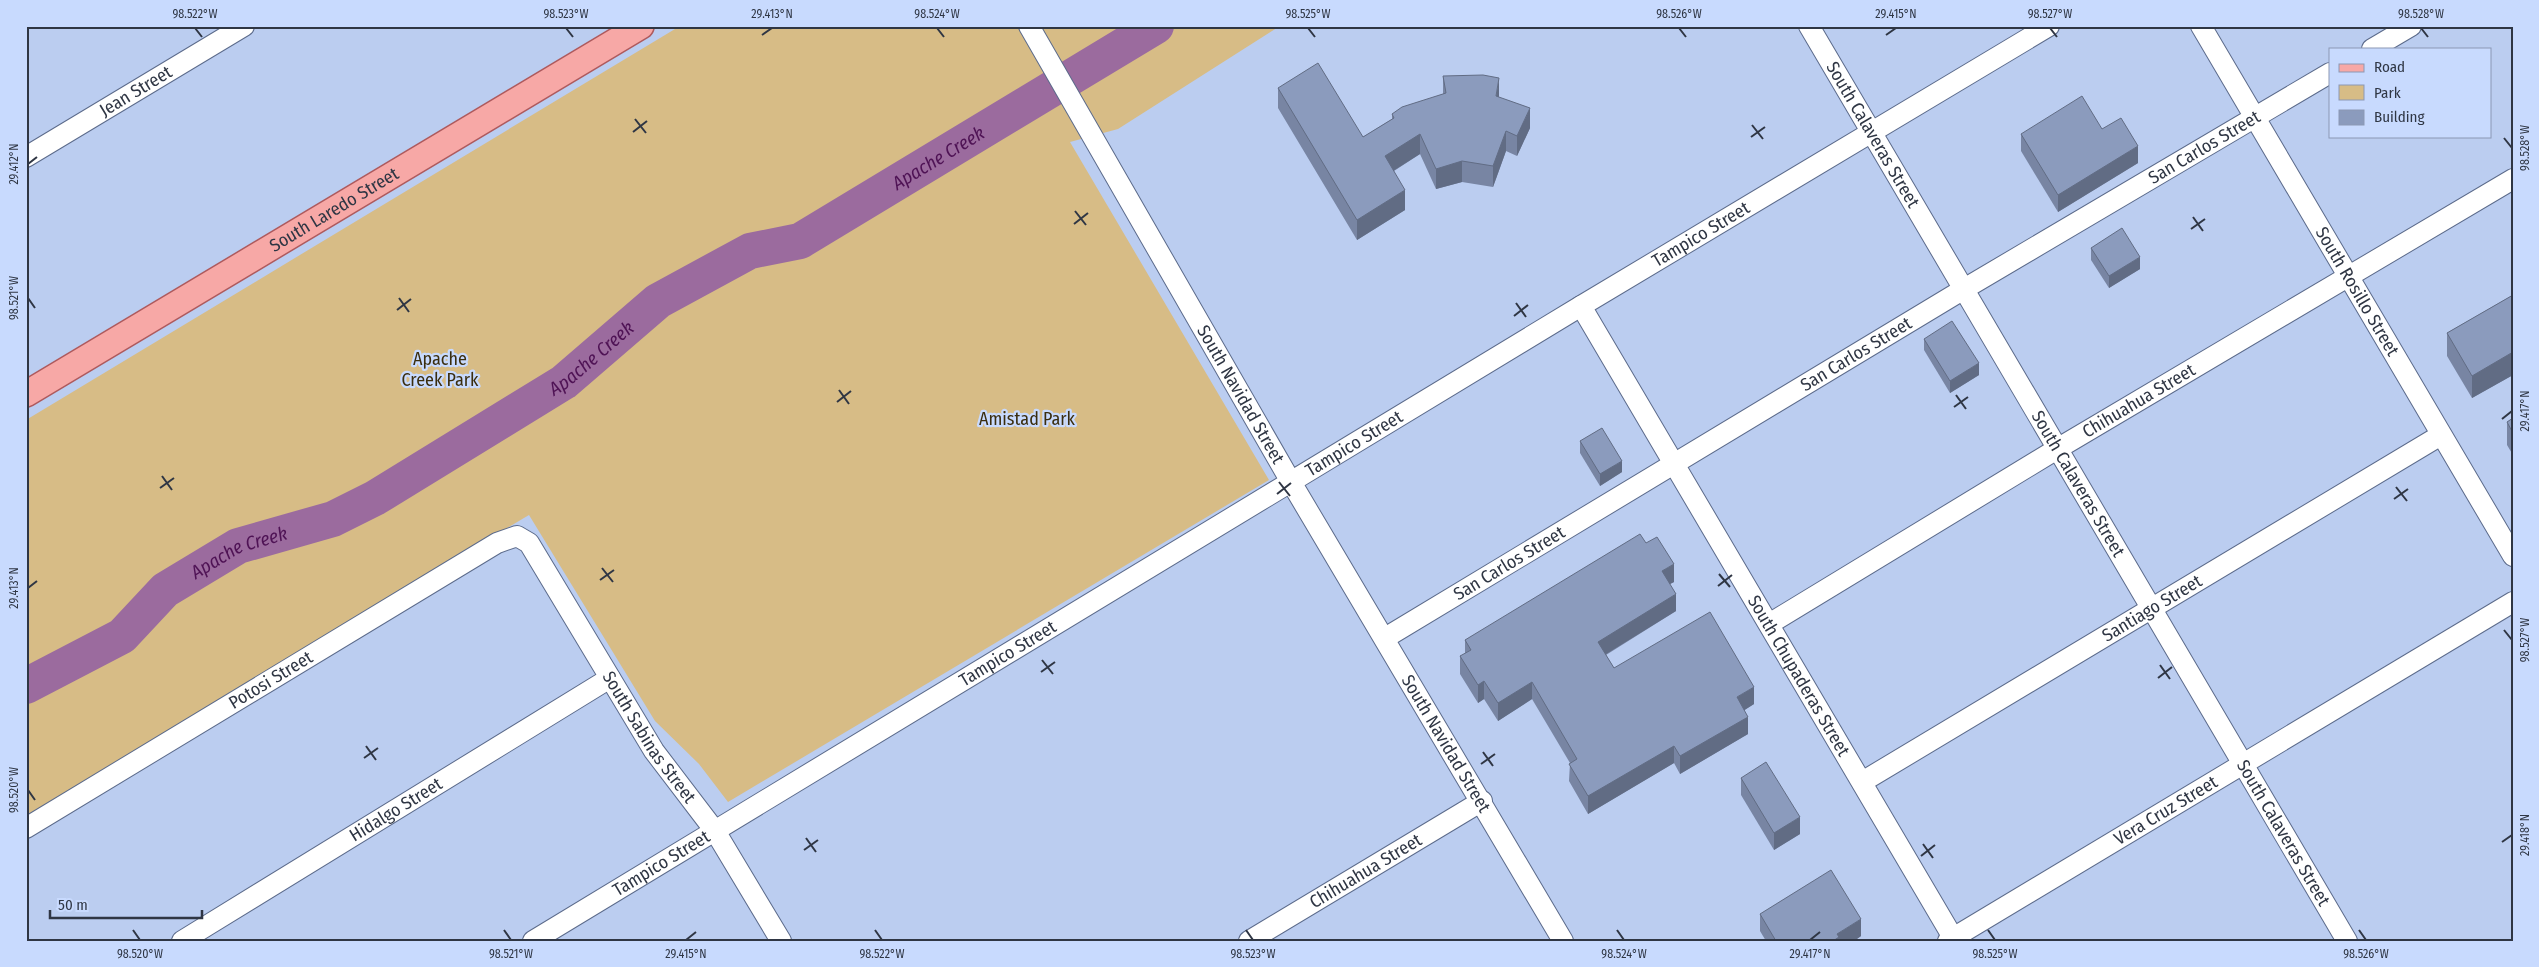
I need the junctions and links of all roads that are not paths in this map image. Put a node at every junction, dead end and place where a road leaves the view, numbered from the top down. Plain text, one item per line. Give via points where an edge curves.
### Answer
1 (244, 26) edge
2 (641, 26) edge
3 (1029, 26) edge
4 (1809, 26) edge
5 (2049, 26) edge
6 (2201, 26) edge
7 (2411, 26) edge
8 (2374, 48) edge
9 (2329, 74) edge
10 (2254, 117) junction
11 (1872, 132) junction
12 (26, 157) edge
13 (2513, 179) edge
14 (2348, 276) junction
15 (1964, 289) junction
16 (1581, 306) junction
17 (26, 394) edge
18 (2441, 435) junction
19 (2057, 449) junction
20 (1675, 465) junction
21 (1291, 482) junction
22 (517, 536) joint
23 (2513, 556) edge
24 (2513, 602) edge
25 (2152, 608) junction
26 (1769, 624) junction
27 (1385, 638) junction
28 (610, 678) junction
29 (2243, 764) junction
30 (1862, 782) junction
31 (1482, 801) junction
32 (26, 828) edge
33 (715, 831) junction
34 (1952, 940) edge
35 (182, 941) edge
36 (533, 941) edge
37 (781, 941) edge
38 (1249, 941) edge
39 (1563, 941) edge
40 (2347, 941) edge

1 - 12 street, Jean Street
2 - 17 main road, South Laredo Street
3 - 21 street, South Navidad Street
4 - 11 street, South Calaveras Street
5 - 11 street, Tampico Street
6 - 10 street, South Rosillo Street
7 - 8 street
9 - 10 street, San Carlos Street
10 - 14 street, South Rosillo Street
10 - 15 street, San Carlos Street
11 - 15 street, South Calaveras Street
11 - 16 street, Tampico Street
13 - 14 street, Chihuahua Street
14 - 18 street, South Rosillo Street
14 - 19 street, Chihuahua Street
15 - 19 street, South Calaveras Street
15 - 20 street, San Carlos Street
16 - 20 street, South Chupaderas Street
16 - 21 street, Tampico Street
18 - 23 street, South Rosillo Street
18 - 25 street, Santiago Street
19 - 25 street, South Calaveras Street
19 - 26 street, Chihuahua Street
20 - 26 street, South Chupaderas Street
20 - 27 street, San Carlos Street
21 - 27 street, South Navidad Street
21 - 33 street, Tampico Street
22 - 28 street, South Sabinas Street via 529,543
22 - 32 street, Potosi Street via 497,543
24 - 29 street, Vera Cruz Street
25 - 29 street, South Calaveras Street
25 - 30 street, Santiago Street
26 - 30 street, South Chupaderas Street
27 - 31 street, South Navidad Street
28 - 33 street, South Sabinas Street via 654,751
28 - 35 street, Hidalgo Street
29 - 34 street, Vera Cruz Street
29 - 40 street, South Calaveras Street
30 - 34 street, South Chupaderas Street
31 - 38 street, Chihuahua Street
31 - 39 street, South Navidad Street
33 - 36 street, Tampico Street
33 - 37 street, South Sabinas Street

